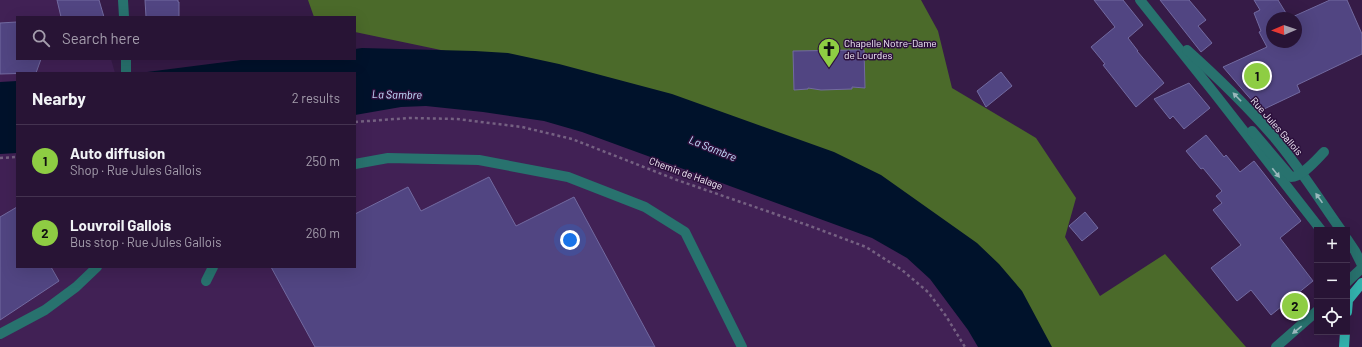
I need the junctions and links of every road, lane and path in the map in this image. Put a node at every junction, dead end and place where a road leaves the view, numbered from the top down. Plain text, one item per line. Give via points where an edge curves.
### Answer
1 (123, 0) edge
2 (1140, 0) edge
3 (124, 16) edge
4 (1166, 32) junction
5 (1215, 94) junction
6 (356, 122) edge
7 (1324, 152) dead end
8 (16, 157) edge
9 (0, 158) edge
10 (356, 164) edge
11 (1301, 173) junction
12 (1318, 227) edge
13 (1339, 227) edge
14 (1350, 244) edge
15 (1362, 265) edge
16 (96, 268) edge
17 (212, 268) edge
18 (1362, 268) edge
19 (1350, 279) edge
20 (206, 281) dead end
21 (1362, 282) edge
22 (1350, 293) edge
23 (1314, 314) edge
24 (0, 334) edge
25 (1345, 335) edge
26 (742, 347) edge
27 (965, 347) edge
28 (1276, 347) edge
29 (1344, 347) edge

1 - 3 street
2 - 4 street, Rue Jules Gallois
4 - 5 street, Rue Jules Gallois
11 -> 4 street, Rue Jules Gallois via 1274,137 1234,95
5 - 11 street via 1238,114 1288,174 1295,177
5 -> 12 street, Rue Jules Gallois
6 - 27 path, Chemin de Halage via 409,118 457,119 536,130 572,139 677,180 810,226 866,247 902,270 928,292
7 - 11 street
8 - 9 path
10 - 26 street via 388,158 479,160 568,177 645,207 685,232
13 -> 11 street, Rue Jules Gallois
14 - 15 street
16 - 24 street via 46,310
17 - 20 street
18 - 19 street
21 - 22 main road
23 -> 28 street
25 - 29 main road

